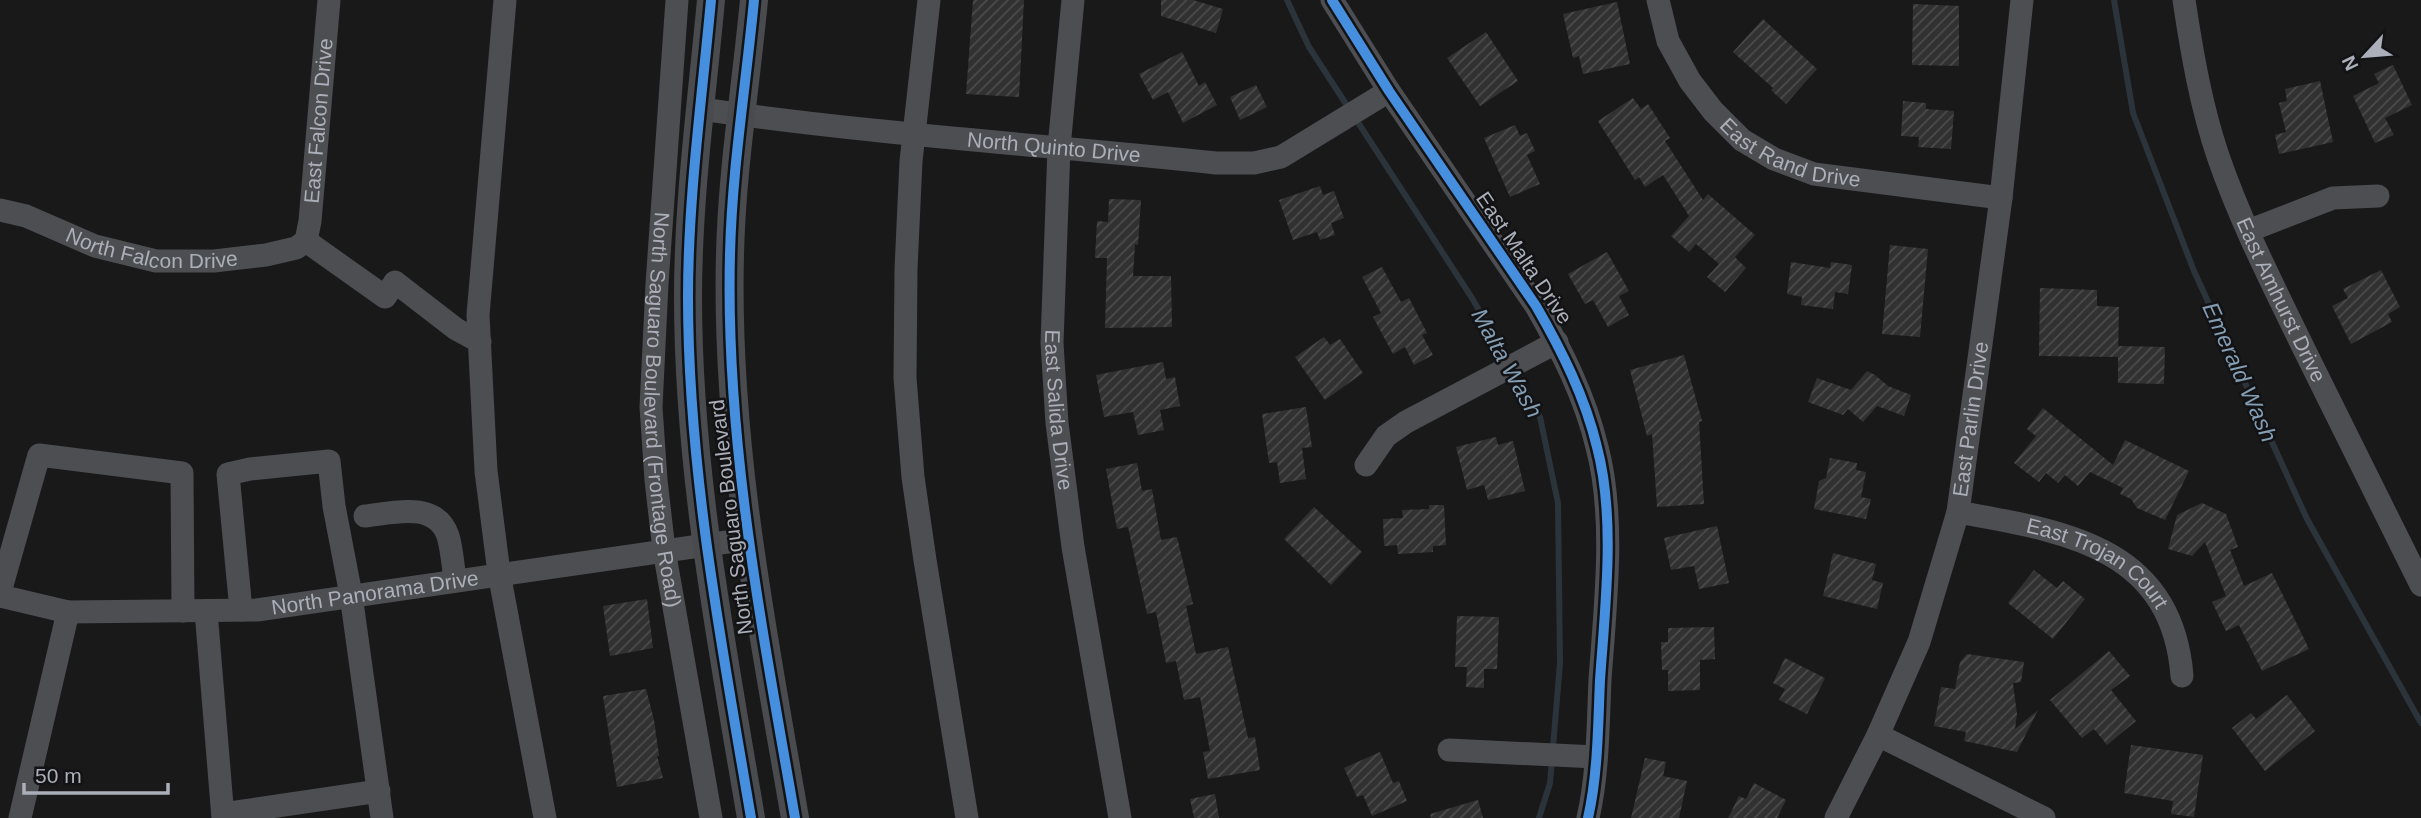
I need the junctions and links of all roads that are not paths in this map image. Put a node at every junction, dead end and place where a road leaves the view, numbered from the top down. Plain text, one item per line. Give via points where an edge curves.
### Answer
1 (329, 0) edge
2 (505, 0) edge
3 (677, 0) edge
4 (711, 0) edge
5 (754, 0) edge
6 (929, 0) edge
7 (1073, 0) edge
8 (1332, 0) edge
9 (1658, 0) edge
10 (2022, 0) edge
11 (2184, 0) edge
12 (1389, 91) junction
13 (701, 109) junction
14 (741, 115) junction
15 (915, 134) junction
16 (1059, 147) junction
17 (2378, 196) dead end
18 (2001, 198) junction
19 (0, 210) edge
20 (2248, 231) junction
21 (306, 241) junction
22 (480, 342) junction
23 (1557, 342) junction
24 (1366, 464) dead end
25 (1958, 512) junction
26 (365, 516) dead end
27 (748, 539) junction
28 (707, 544) junction
29 (664, 550) junction
30 (2415, 559) edge
31 (499, 573) junction
32 (455, 580) junction
33 (2421, 585) edge
34 (0, 594) edge
35 (351, 595) junction
36 (241, 610) junction
37 (183, 611) junction
38 (206, 611) junction
39 (68, 612) junction
40 (2182, 676) dead end
41 (1878, 735) junction
42 (1449, 750) dead end
43 (1596, 757) junction
44 (379, 791) junction
45 (223, 816) edge
46 (20, 818) edge
47 (382, 818) edge
48 (545, 818) edge
49 (711, 818) edge
50 (751, 818) edge
51 (794, 818) edge
52 (967, 818) edge
53 (1120, 818) edge
54 (1588, 818) edge
55 (1836, 818) edge
56 (2044, 818) edge

1 - 21 street, East Falcon Drive
2 - 22 street via 478,315
3 - 29 street, North Saguaro Boulevard (Frontage Road) via 651,407
4 - 13 main road, North Saguaro Boulevard
5 - 14 main road, North Saguaro Boulevard
6 - 15 street
7 - 16 street, East Salida Drive
8 - 12 street, East Malta Drive
9 - 18 street, East Rand Drive via 1668,41 1690,81 1742,139 1774,159 1814,174
10 - 18 street, East Parlin Drive
11 - 20 street, East Amhurst Drive via 2217,154
12 - 16 street, North Quinto Drive via 1281,157 1254,163
12 - 23 street, East Malta Drive
13 - 14 street, North Quinto Drive
13 - 28 main road, North Saguaro Boulevard via 688,296 691,401
14 - 15 street, North Quinto Drive
14 - 27 main road, North Saguaro Boulevard via 730,256 731,323
15 - 16 street, North Quinto Drive
15 - 52 street via 905,269 905,378 925,560
16 - 53 street, East Salida Drive via 1052,343 1056,423
17 - 20 street via 2333,198
18 - 25 street, East Parlin Drive
19 - 21 street, North Falcon Drive via 26,216 95,246 156,261 266,255
20 - 30 street, East Amhurst Drive
21 - 22 street via 385,297 395,282
22 - 31 street via 486,471
23 - 24 street via 1406,422 1386,436
23 - 43 street, East Malta Drive via 1585,404 1605,499 1607,549
25 - 40 street, East Trojan Court via 2085,541 2124,563 2160,600 2180,650
25 - 41 street, East Parlin Drive via 1919,642
26 - 32 street via 412,511 435,518 448,534
27 - 28 street, North Panorama Drive
27 - 51 main road, North Saguaro Boulevard
28 - 29 street, North Panorama Drive
28 - 50 main road, North Saguaro Boulevard
29 - 31 street, North Panorama Drive
29 - 49 street, North Saguaro Boulevard (Frontage Road)
30 - 33 street, East Amhurst Drive
31 - 32 street, North Panorama Drive
31 - 48 street
32 - 35 street, North Panorama Drive
34 - 37 street via 39,455 182,473
34 - 39 street, North Panorama Drive
35 - 36 street, North Panorama Drive
35 - 36 street via 329,461 250,469 228,474
35 - 44 street
36 - 38 street, North Panorama Drive
37 - 38 street, North Panorama Drive
37 - 39 street, North Panorama Drive
38 - 45 street
39 - 46 street
41 - 55 street, East Parlin Drive
41 - 56 street
42 - 43 street
43 - 54 street, East Malta Drive
44 - 45 street
44 - 47 street

